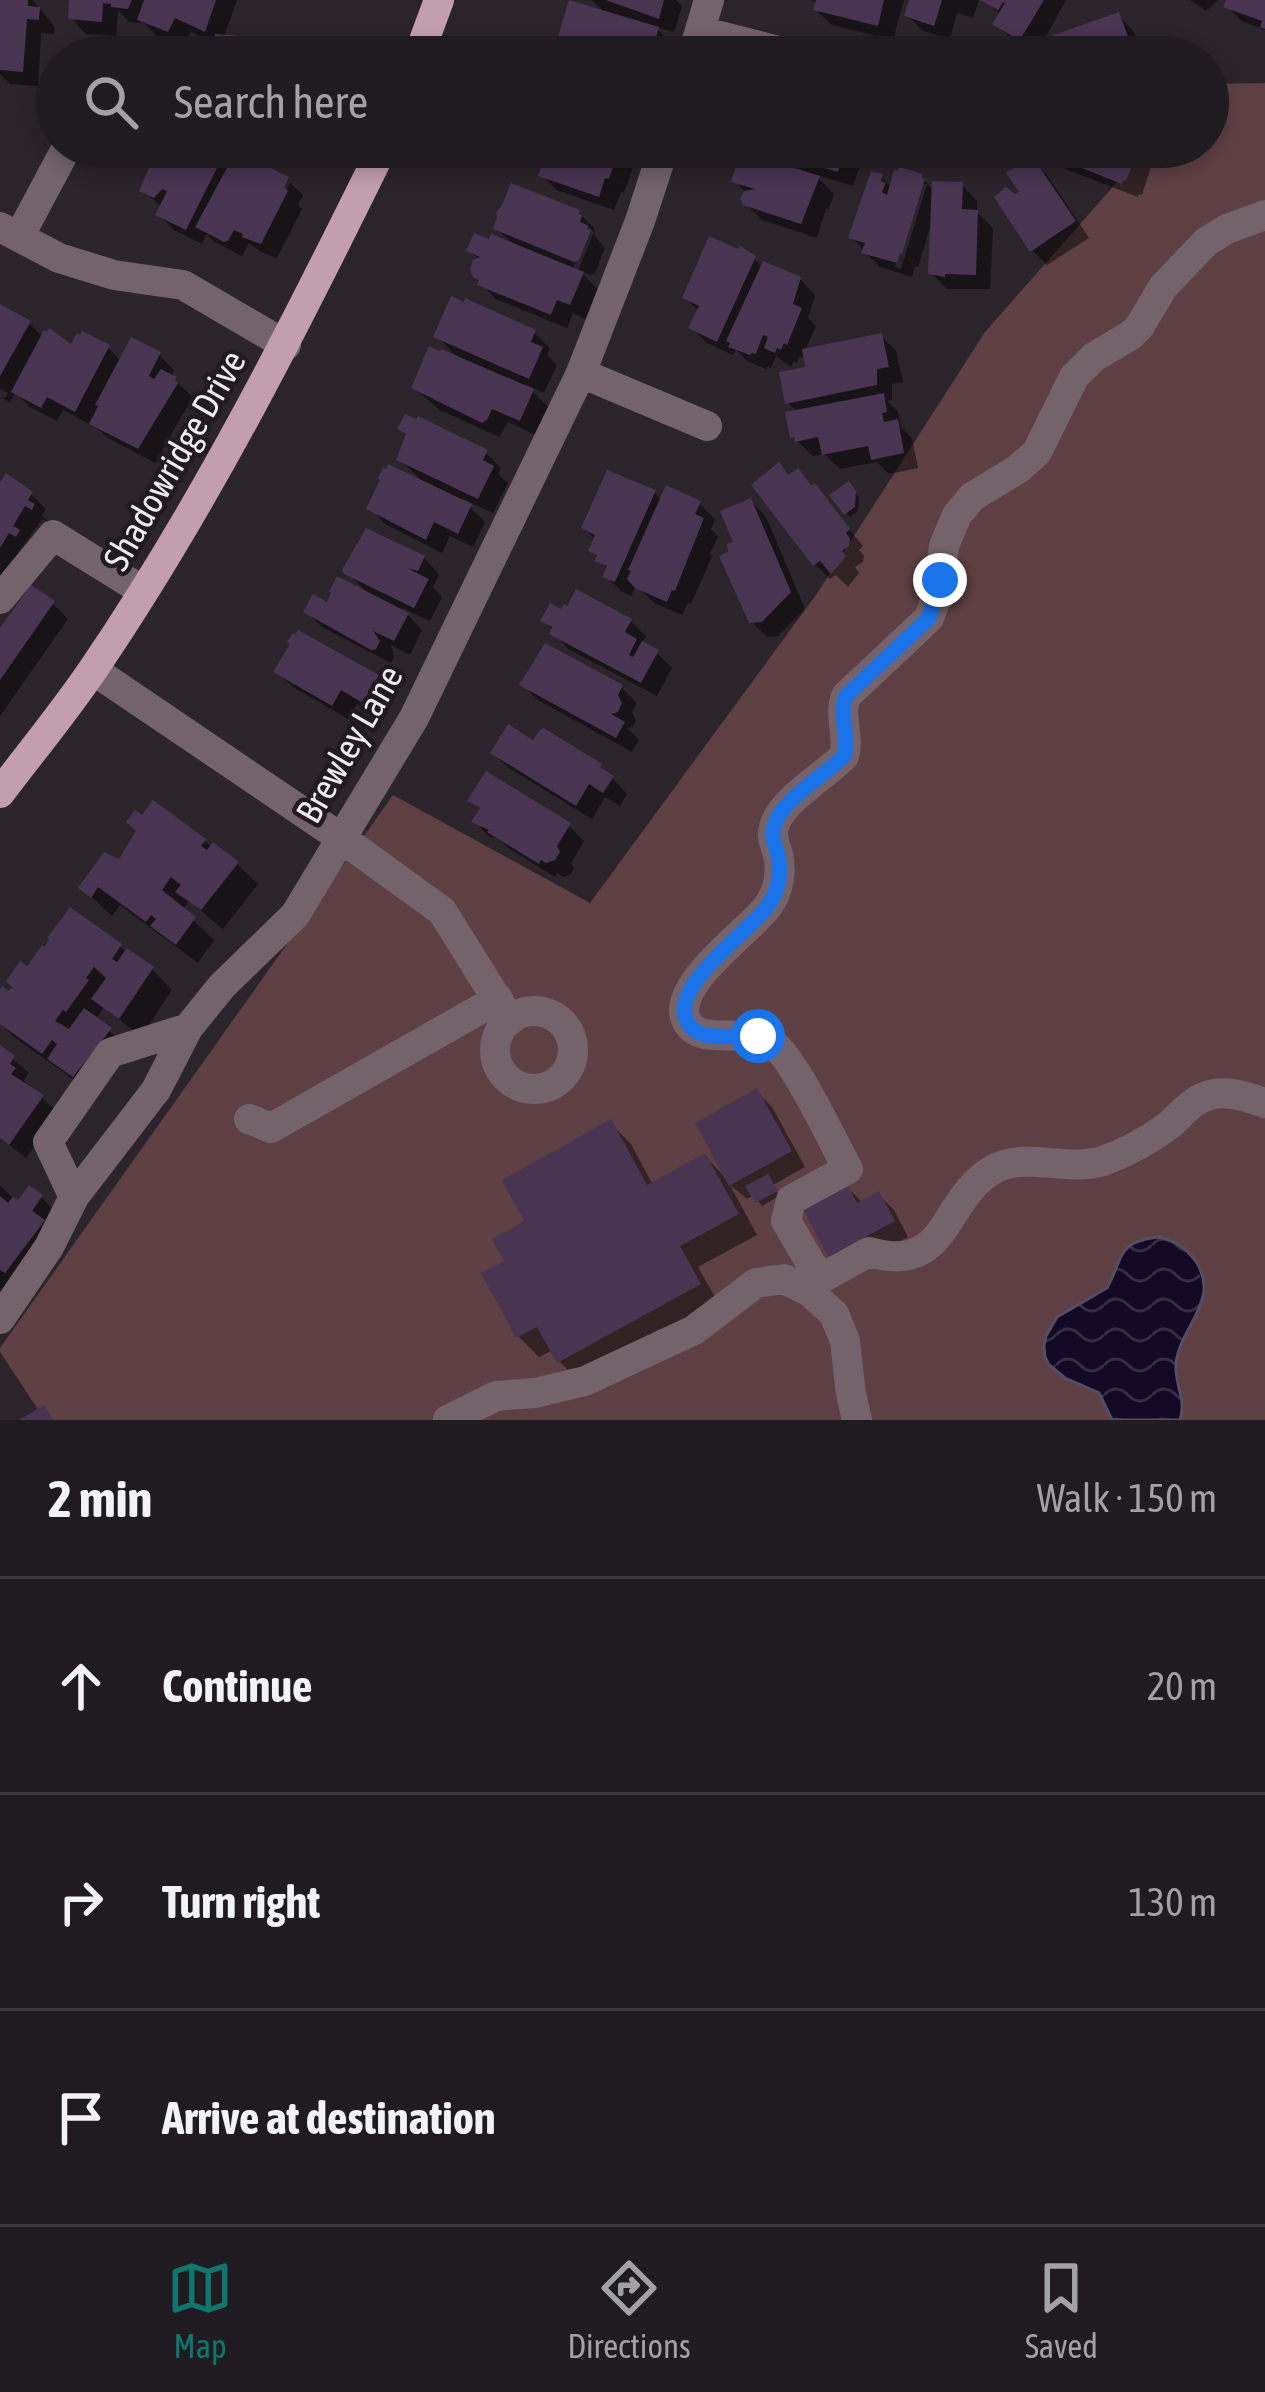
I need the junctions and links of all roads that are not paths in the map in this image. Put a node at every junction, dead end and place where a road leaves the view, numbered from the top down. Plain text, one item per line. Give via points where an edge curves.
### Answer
1 (439, 0) edge
2 (709, 0) edge
3 (426, 36) edge
4 (698, 36) edge
5 (53, 168) edge
6 (373, 168) edge
7 (657, 168) edge
8 (1265, 215) edge
9 (9, 232) edge
10 (286, 345) junction
11 (581, 373) junction
12 (707, 426) dead end
13 (143, 591) junction
14 (0, 599) edge
15 (93, 670) junction
16 (0, 793) edge
17 (341, 838) junction
18 (188, 1028) junction
19 (1265, 1103) edge
20 (249, 1119) dead end
21 (74, 1197) junction
22 (0, 1319) edge
23 (448, 1420) edge
24 (857, 1420) edge

1 - 3 main road
2 - 4 street
5 - 9 street
6 - 10 main road, Shadowridge Drive
7 - 11 street, Brewley Lane
8 - 19 street via 1190,256 1140,326 1074,377 1037,452 956,515 929,618 846,696 844,756 774,824 778,888 700,972 684,1009 686,1021 707,1036 758,1036 785,1054 848,1169 791,1200 786,1221 820,1280 869,1252 911,1256 926,1249 969,1190 999,1166 1103,1160 1213,1093
9 - 10 street via 114,275 183,285
10 - 13 main road, Shadowridge Drive
11 - 12 street
11 - 17 street, Brewley Lane via 414,718
13 - 14 street via 53,535
13 - 15 main road, Shadowridge Drive
15 - 16 main road, Shadowridge Drive
15 - 17 street
17 - 18 street, Brewley Lane via 295,915
17 - 20 street via 442,911 504,1010 271,1128
18 - 21 street, Brewley Lane via 156,1090
18 - 21 street via 110,1053 71,1107 48,1142
21 - 22 street, Brewley Lane
23 - 24 street via 496,1396 585,1381 694,1330 756,1283 784,1279 834,1314

